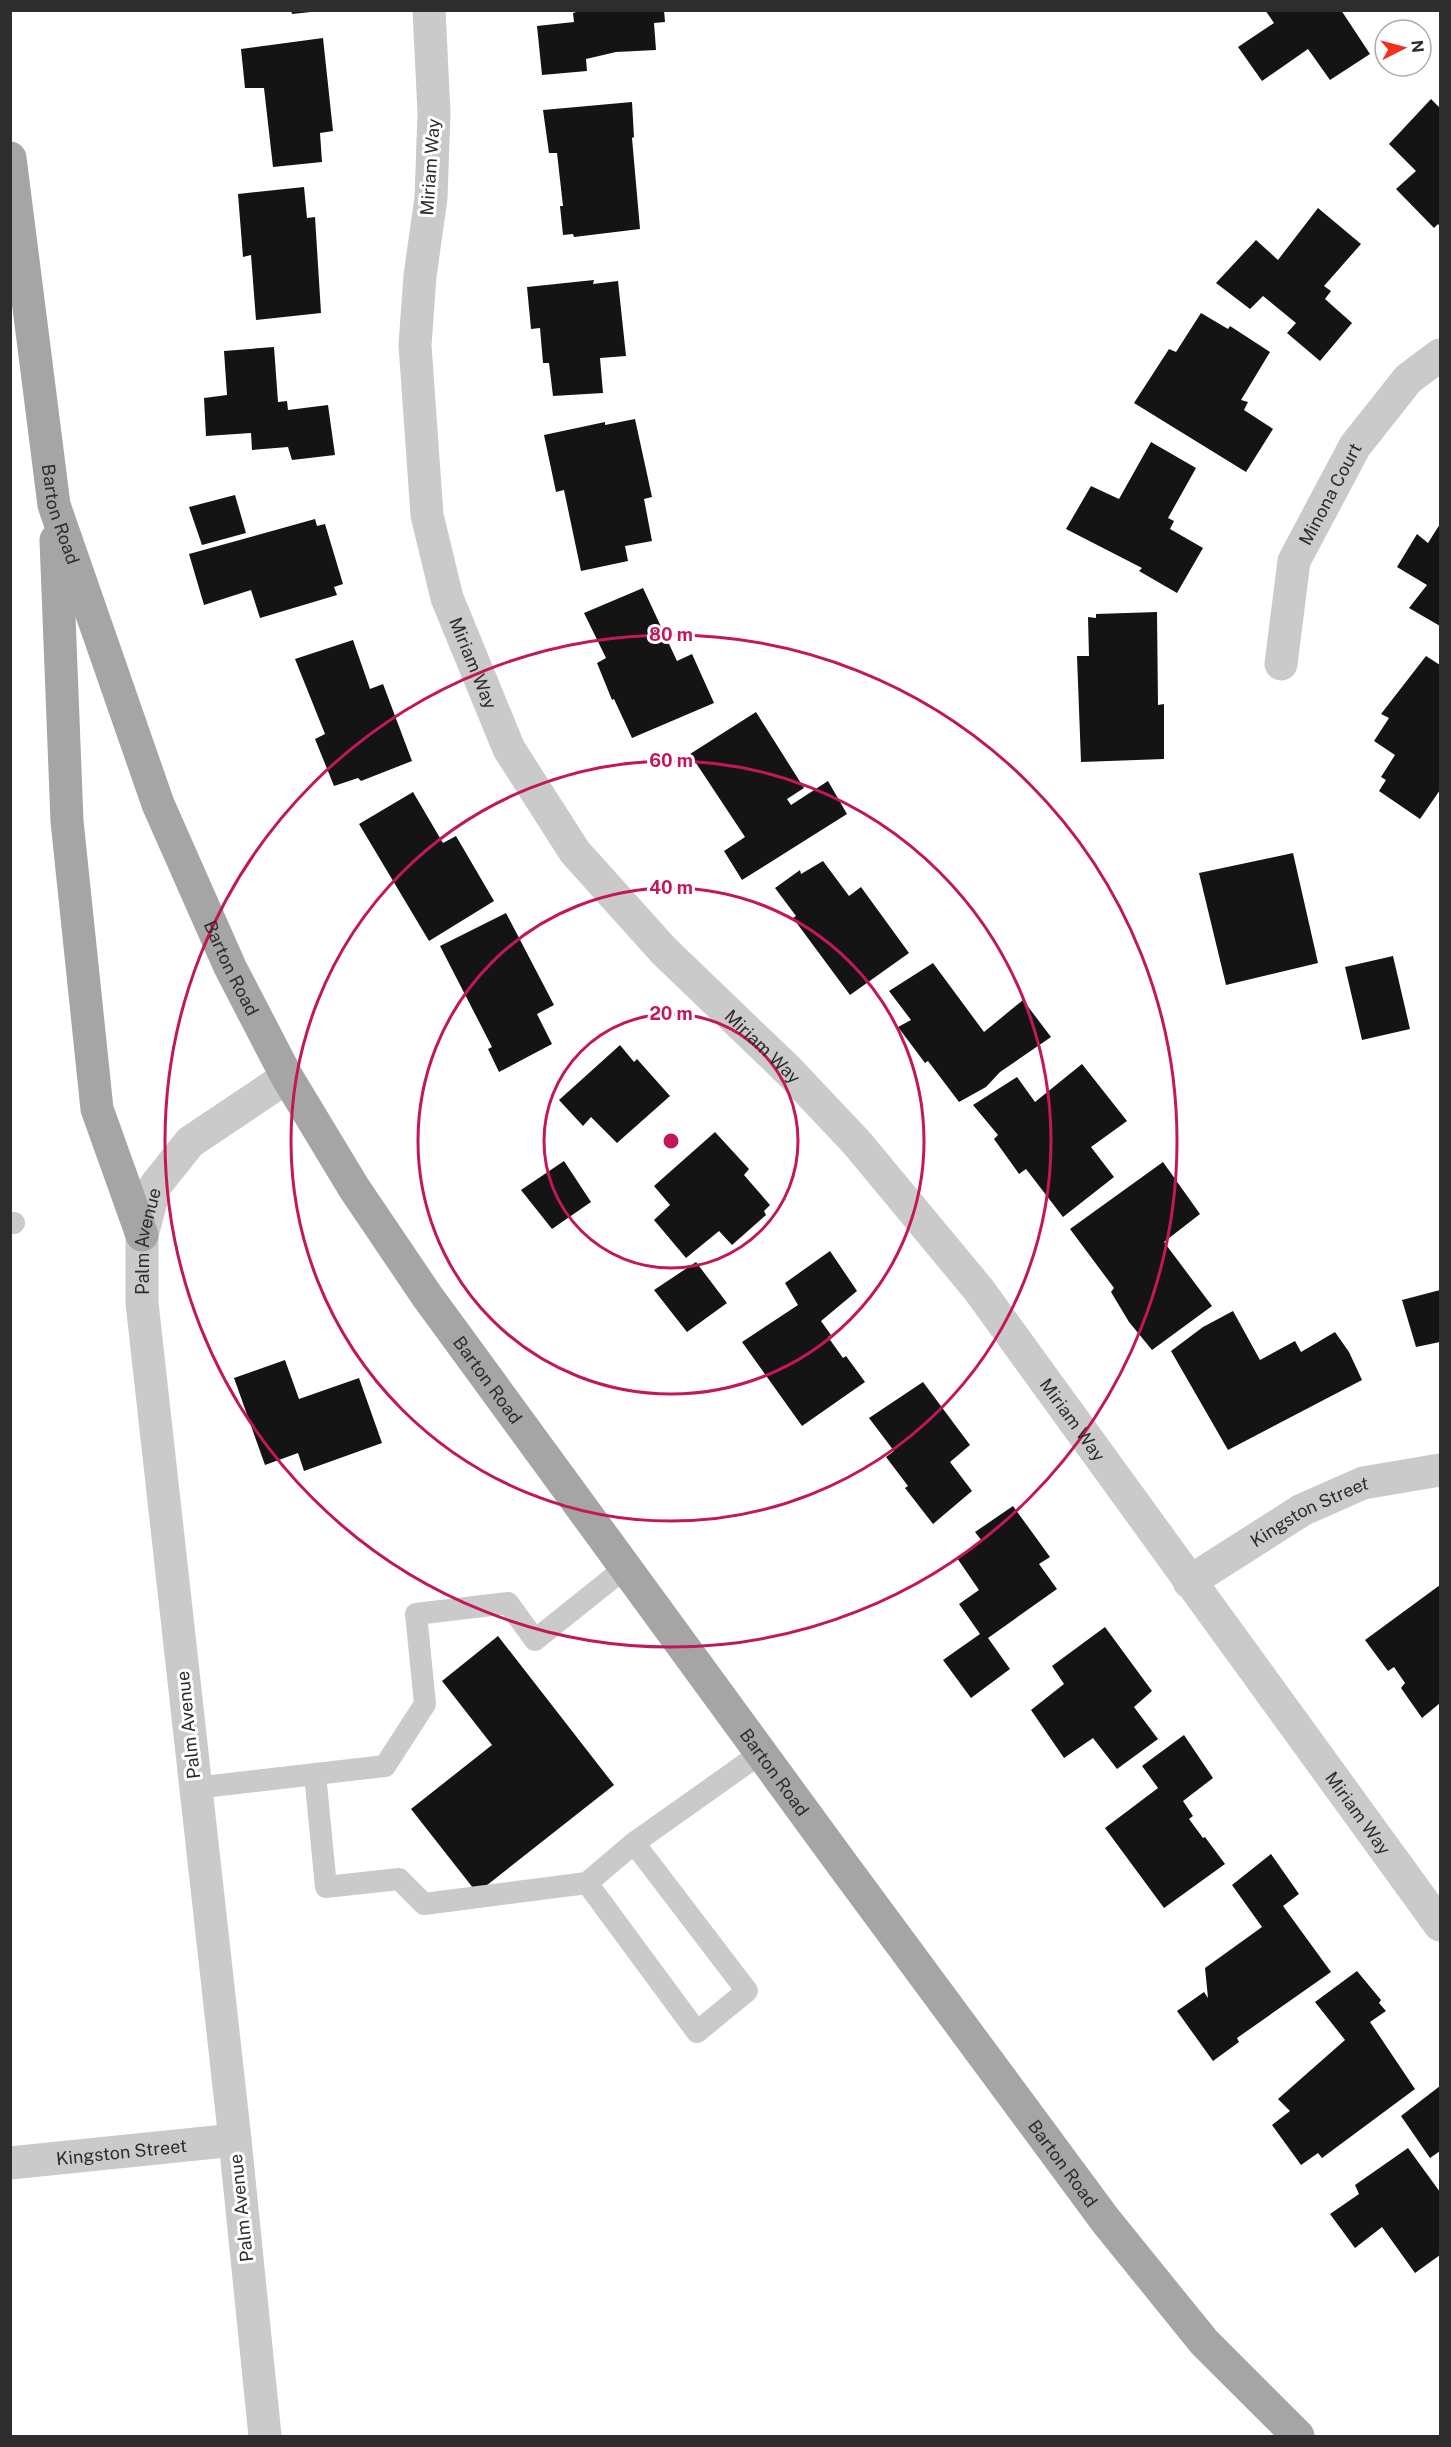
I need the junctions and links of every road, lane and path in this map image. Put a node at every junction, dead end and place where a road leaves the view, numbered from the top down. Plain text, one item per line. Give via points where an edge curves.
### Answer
1 (429, 10) edge
2 (10, 158) edge
3 (15, 226) edge
4 (1440, 355) edge
5 (54, 505) junction
6 (1281, 664) dead end
7 (287, 1077) junction
8 (142, 1236) junction
9 (1440, 1470) edge
10 (625, 1568) junction
11 (1189, 1582) junction
12 (760, 1753) junction
13 (315, 1774) junction
14 (195, 1788) junction
15 (634, 1843) junction
16 (587, 1883) junction
17 (1440, 1925) edge
18 (234, 2140) junction
19 (10, 2163) edge
20 (265, 2436) edge
21 (1298, 2436) edge

1 - 11 street, Miriam Way via 434,112 430,198 415,345 427,515 447,598 509,749 575,852 664,951 789,1071 857,1143 979,1290
2 - 3 main road, Barton Road
3 - 5 main road, Barton Road
4 - 6 street, Minona Court via 1408,379 1355,446 1294,561
5 - 7 main road, Barton Road via 158,804 230,967
5 - 8 main road via 67,822 97,1108
7 - 8 street, Palm Avenue via 190,1142 155,1186
7 - 10 main road, Barton Road via 407,1267
8 - 14 street, Palm Avenue via 142,1303
9 - 11 street, Kingston Street via 1363,1483 1302,1510
10 - 12 main road, Barton Road
10 - 13 lane via 535,1640 508,1603 416,1614 425,1704 385,1766
11 - 17 street, Miriam Way
12 - 15 lane
12 - 21 main road, Barton Road via 1106,2221 1204,2342
13 - 14 lane
13 - 16 lane via 326,1887 399,1879 424,1904
14 - 18 street, Palm Avenue
15 - 16 lane
15 - 16 lane via 747,1991 697,2032
18 - 19 street, Kingston Street
18 - 20 street, Palm Avenue

